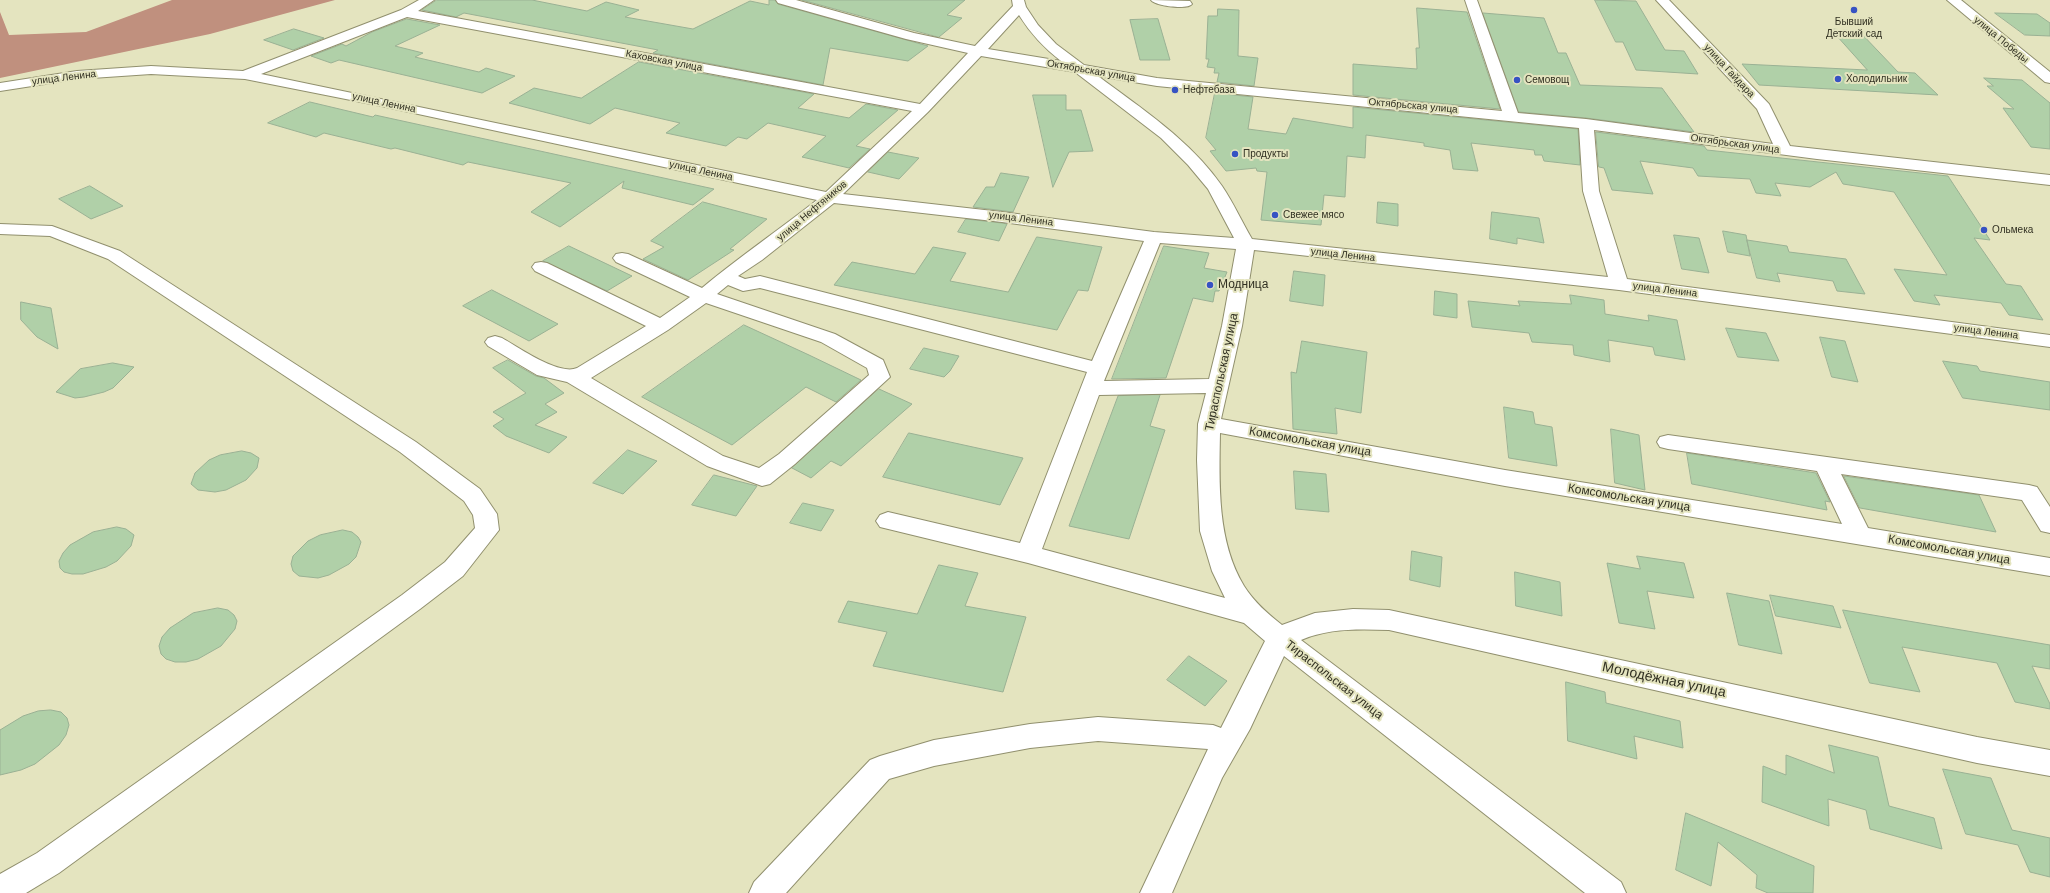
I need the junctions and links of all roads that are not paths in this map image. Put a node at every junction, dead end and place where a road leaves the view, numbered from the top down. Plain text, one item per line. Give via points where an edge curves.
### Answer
1 (428, 0) edge
2 (782, 0) edge
3 (1157, 0) edge
4 (1471, 0) edge
5 (1662, 0) edge
6 (1953, 0) edge
7 (1019, 3) edge
8 (1186, 4) dead end
9 (406, 13) junction
10 (978, 51) junction
11 (1080, 69) junction
12 (245, 75) junction
13 (2050, 79) edge
14 (1157, 82) junction
15 (0, 87) edge
16 (923, 109) junction
17 (1136, 113) junction
18 (1511, 115) junction
19 (1586, 124) junction
20 (1784, 150) junction
21 (2050, 180) edge
22 (830, 198) junction
23 (0, 228) edge
24 (1154, 237) junction
25 (1246, 244) junction
26 (756, 256) junction
27 (622, 258) dead end
28 (541, 267) dead end
29 (726, 278) junction
30 (760, 282) junction
31 (1619, 284) junction
32 (704, 296) junction
33 (661, 326) junction
34 (2050, 341) edge
35 (495, 342) dead end
36 (574, 377) junction
37 (1095, 378) junction
38 (1217, 386) junction
39 (1209, 424) junction
40 (1668, 442) dead end
41 (1825, 465) junction
42 (888, 521) dead end
43 (2049, 525) edge
44 (1859, 534) junction
45 (1028, 554) junction
46 (2050, 567) edge
47 (1252, 615) junction
48 (1279, 638) junction
49 (1226, 745) junction
50 (2050, 763) edge
51 (0, 891) edge
52 (764, 893) edge
53 (1156, 893) edge
54 (1610, 893) edge

1 - 9 street
2 - 10 street, Октябрьская улица via 911,36
3 - 8 street
4 - 18 street
5 - 20 street, улица Гайдара via 1764,107
6 - 13 street, улица Победы
7 - 10 street, улица Нефтяников
7 - 11 street via 1033,27 1051,47
9 - 12 street
9 - 16 street, Каховская улица
10 - 11 street, Октябрьская улица
10 - 16 street, улица Нефтяников
11 - 14 street, Октябрьская улица
11 - 17 street
12 - 15 street, улица Ленина via 151,70 70,76
12 - 22 street, улица Ленина
14 - 17 street via 1136,94 1133,102
14 - 18 street, Октябрьская улица
16 - 22 street, улица Нефтяников
17 - 25 street via 1166,135 1194,162 1214,188
18 - 19 street, Октябрьская улица
19 - 20 street, Октябрьская улица
19 - 31 street via 1592,191
20 - 21 street, Октябрьская улица
22 - 24 street, улица Ленина
22 - 26 street, улица Нефтяников
23 - 51 street via 52,231 114,255 408,447 472,495 485,514 487,530 454,569 411,602 48,863
24 - 25 street, улица Ленина
24 - 37 street
25 - 31 street, улица Ленина
25 - 38 street, Тираспольская улица via 1232,326
26 - 29 street, улица Нефтяников
26 - 30 street via 769,264
27 - 32 street
28 - 33 street
29 - 30 street via 743,285
29 - 32 street, улица Нефтяников
30 - 37 street
31 - 34 street, улица Ленина
32 - 33 street, улица Нефтяников
32 - 36 street via 828,338 876,365 880,377 762,478 715,461
33 - 36 street, улица Нефтяников
35 - 36 street via 544,370
37 - 38 street
37 - 45 street
38 - 39 street, Тираспольская улица
39 - 44 street, Комсомольская улица via 1505,478
39 - 47 street, Тираспольская улица via 1208,460 1212,531 1227,577 1235,593
40 - 41 street
41 - 43 street via 2029,493
41 - 44 street
42 - 45 street
44 - 46 street, Комсомольская улица
45 - 47 street
47 - 48 street, Тираспольская улица
48 - 49 street via 1240,722
48 - 50 street, Молодёжная улица via 1315,623 1353,619 1389,620 1977,750
48 - 54 street, Тираспольская улица
49 - 52 street via 1213,737 1098,729 1030,736 934,753 880,769
49 - 53 street via 1211,771

